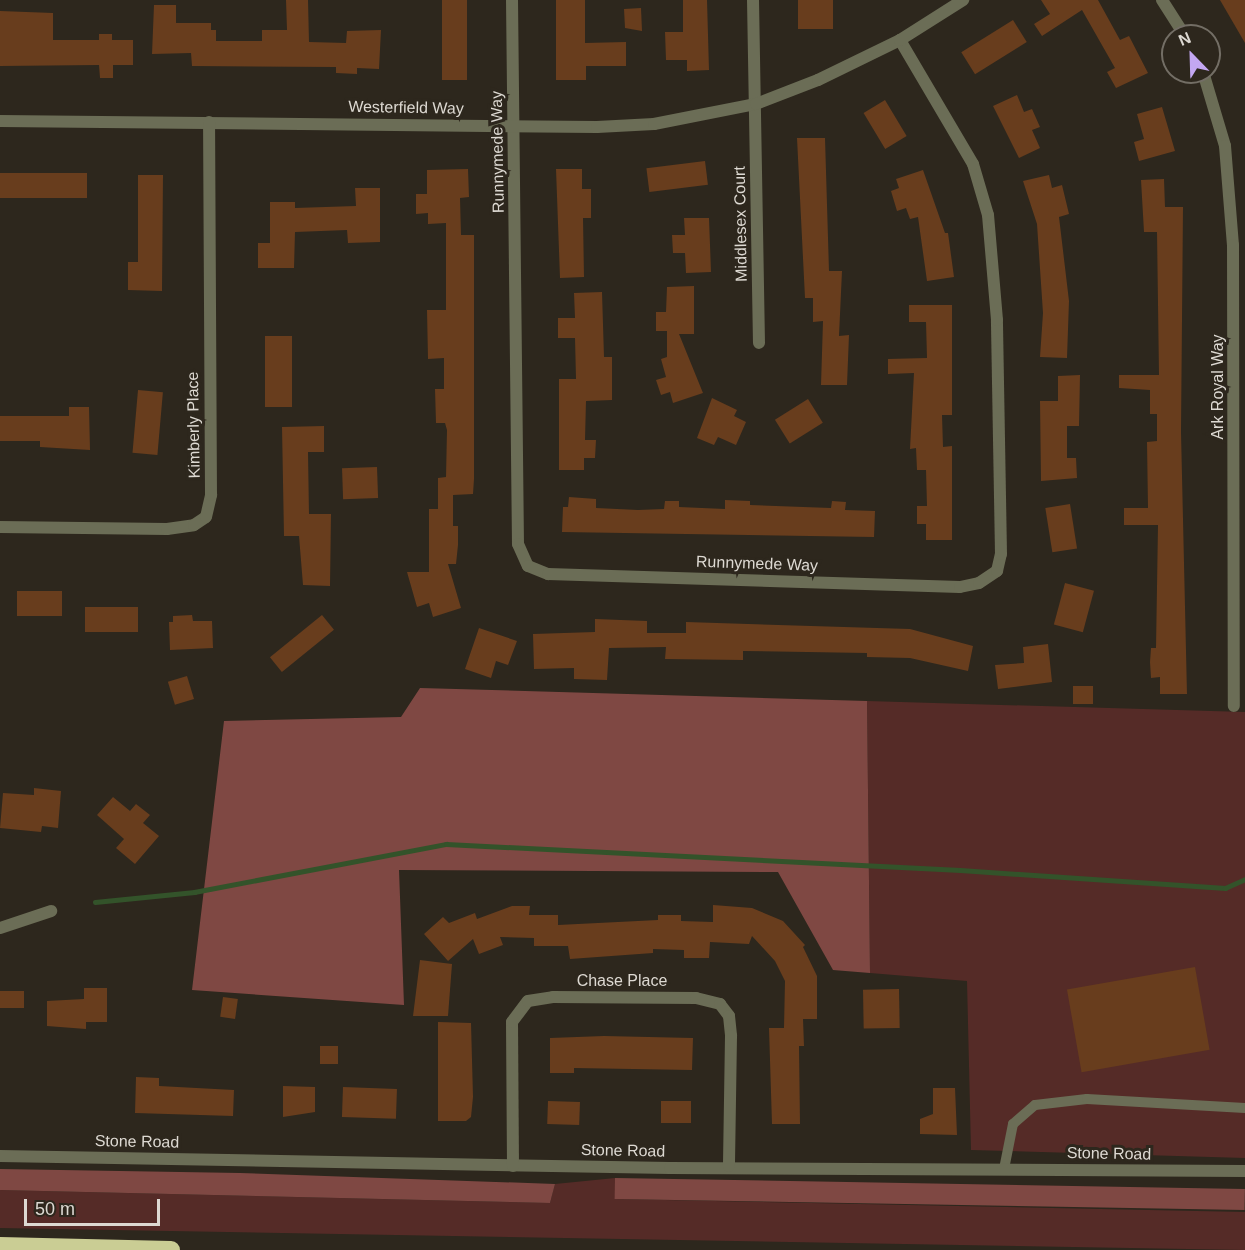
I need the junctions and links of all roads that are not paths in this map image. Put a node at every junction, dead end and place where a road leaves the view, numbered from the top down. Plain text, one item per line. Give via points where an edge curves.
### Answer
1 (512, 0) edge
2 (753, 0) edge
3 (963, 0) edge
4 (1162, 0) edge
5 (1177, 24) edge
6 (900, 40) junction
7 (1207, 84) edge
8 (756, 104) junction
9 (0, 121) edge
10 (209, 122) junction
11 (514, 126) junction
12 (759, 343) dead end
13 (0, 528) edge
14 (1240, 600) edge
15 (1234, 706) dead end
16 (51, 911) dead end
17 (0, 928) edge
18 (1245, 1108) edge
19 (0, 1156) edge
20 (513, 1166) junction
21 (729, 1166) junction
22 (1004, 1169) junction
23 (1245, 1172) edge
24 (0, 1246) edge
25 (171, 1250) edge

1 - 11 street, Runnymede Way
2 - 8 street, Middlesex Court
3 - 6 street, Westerfield Way
4 - 5 street
6 - 8 street, Westerfield Way
6 - 11 street, Runnymede Way via 973,164 994,251 1001,554 997,571 978,583 960,587 548,574 528,566 518,544
7 - 14 street, Ark Royal Way via 1220,120 1230,182
8 - 11 street, Westerfield Way via 654,124
8 - 12 street, Middlesex Court
9 - 10 street, Westerfield Way
10 - 11 street, Westerfield Way
10 - 13 street, Kimberly Place via 211,495 206,517 181,528
14 - 15 street, Ark Royal Way
16 - 17 street
18 - 22 lane via 1087,1099 1035,1105 1013,1124
19 - 20 street, Stone Road
20 - 21 street, Stone Road
20 - 21 street, Chase Place via 513,1017 528,1001 577,998 696,998 711,1000 726,1010 731,1036
21 - 22 street, Stone Road
22 - 23 street, Stone Road
24 - 25 highway

